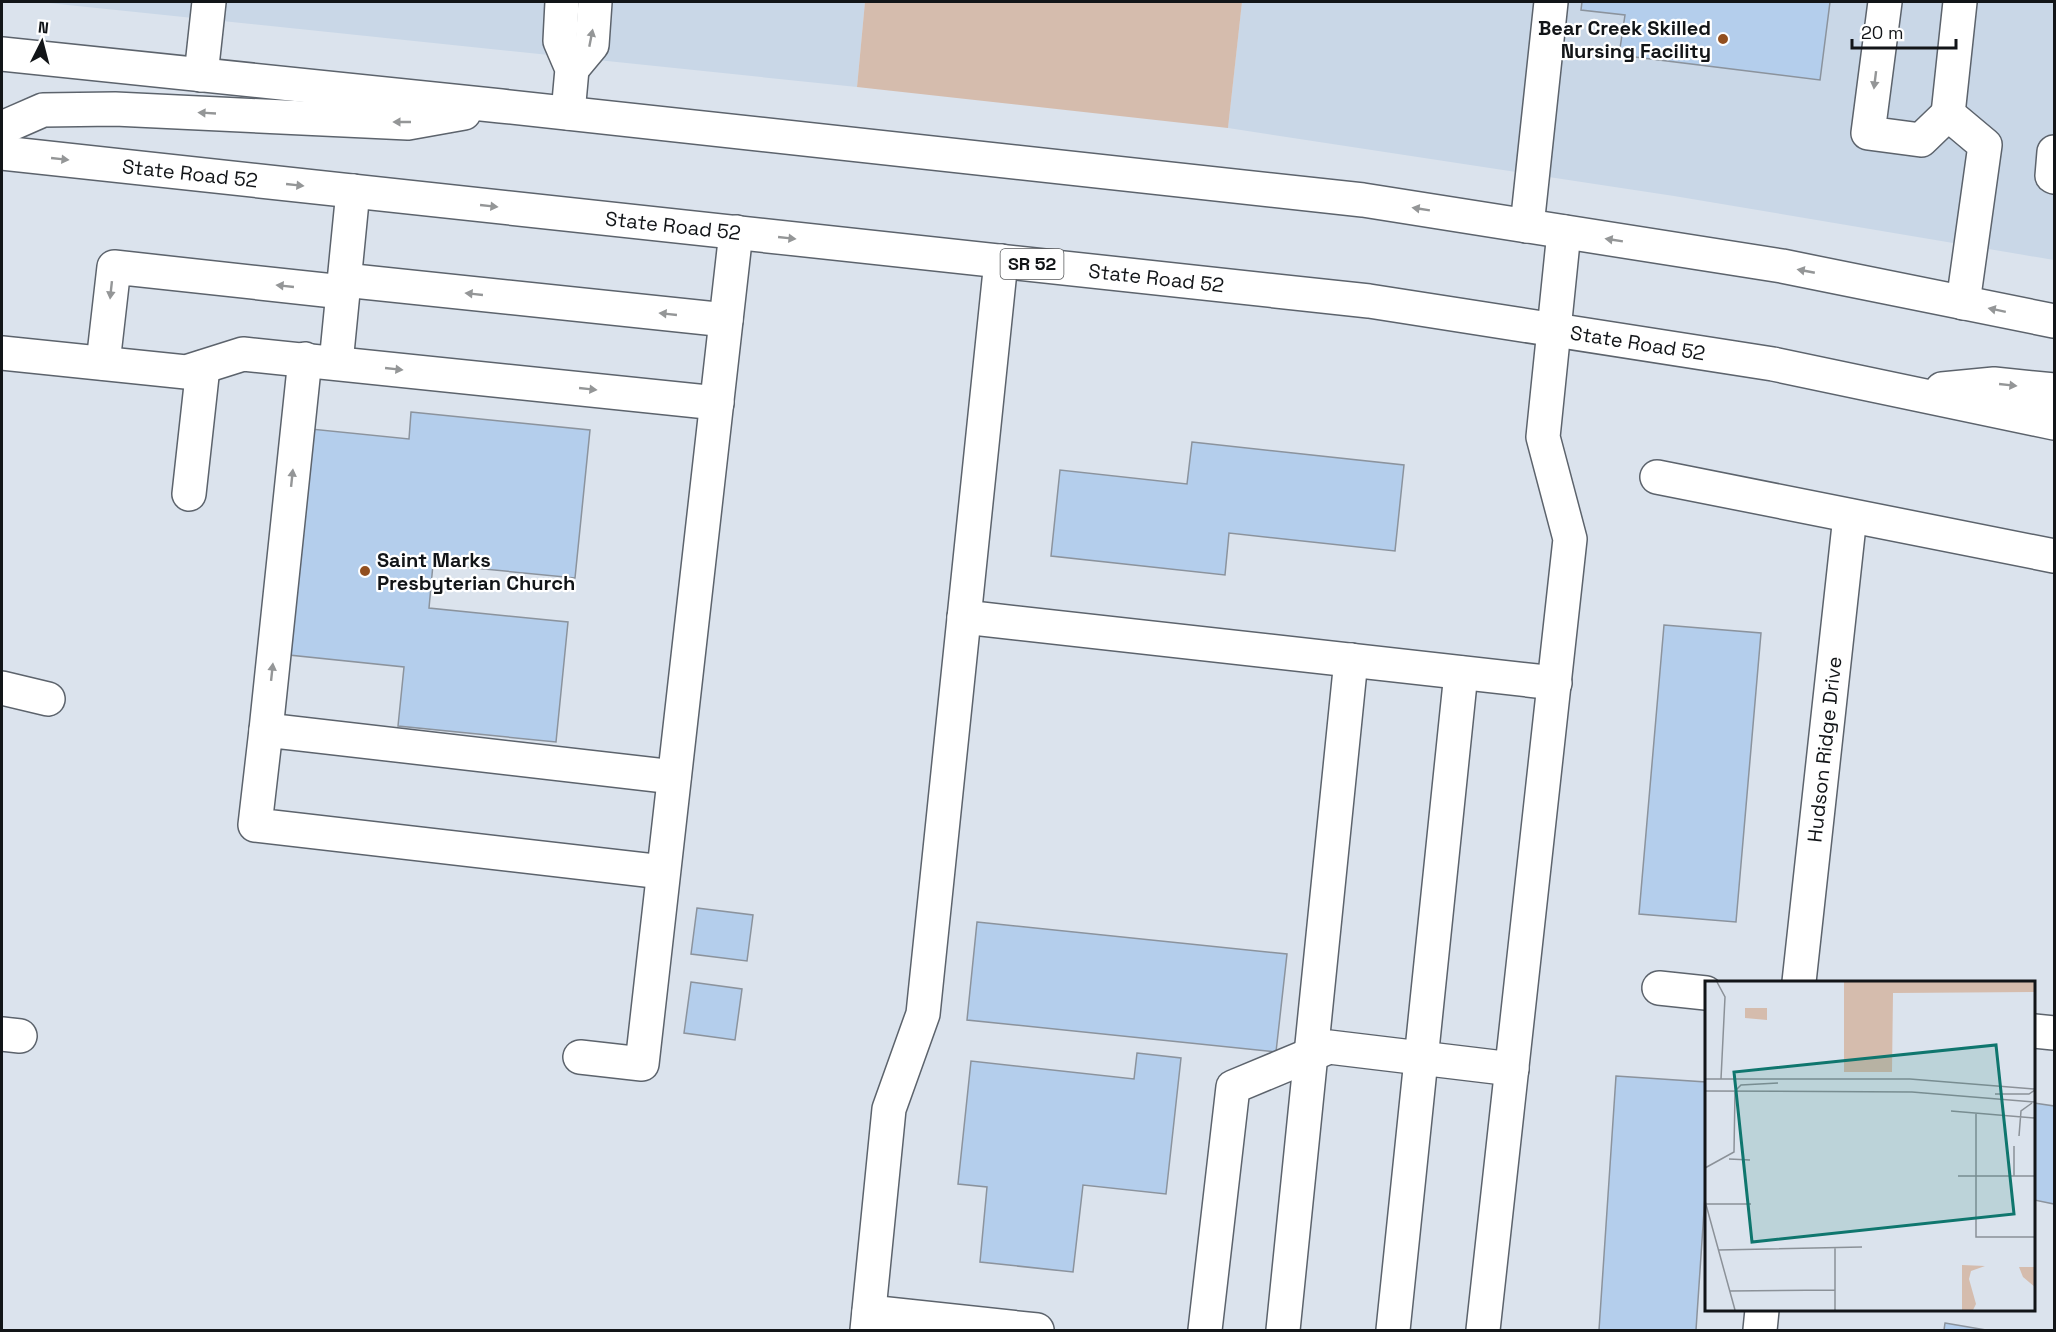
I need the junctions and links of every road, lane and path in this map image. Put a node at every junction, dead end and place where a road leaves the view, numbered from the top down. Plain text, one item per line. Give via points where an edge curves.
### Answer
1 (208, 2) edge
2 (562, 2) edge
3 (595, 2) edge
4 (1551, 2) edge
5 (1885, 2) edge
6 (1960, 2) edge
7 (2, 54) edge
8 (572, 69) junction
9 (201, 75) junction
10 (501, 106) junction
11 (568, 113) junction
12 (1948, 114) junction
13 (2, 128) edge
14 (2055, 152) edge
15 (2, 153) edge
16 (2055, 177) edge
17 (353, 191) junction
18 (1527, 226) junction
19 (736, 232) junction
20 (1564, 232) junction
21 (1001, 261) junction
22 (344, 286) junction
23 (1963, 303) junction
24 (726, 320) junction
25 (2055, 321) edge
26 (1554, 329) junction
27 (2, 353) edge
28 (320, 361) junction
29 (103, 363) junction
30 (203, 367) junction
31 (2055, 390) edge
32 (1907, 392) junction
33 (717, 403) junction
34 (2055, 423) edge
35 (1657, 477) dead end
36 (189, 494) dead end
37 (1850, 516) junction
38 (2055, 556) edge
39 (964, 617) junction
40 (1351, 660) junction
41 (1461, 673) junction
42 (1555, 683) junction
43 (2, 688) edge
44 (48, 699) dead end
45 (266, 730) junction
46 (674, 777) junction
47 (663, 872) junction
48 (1799, 981) edge
49 (1659, 988) dead end
50 (1705, 993) edge
51 (2035, 1030) edge
52 (2055, 1033) edge
53 (1311, 1055) junction
54 (580, 1057) dead end
55 (1421, 1058) junction
56 (1512, 1069) junction
57 (1762, 1311) edge
58 (868, 1321) edge
59 (1037, 1330) edge
60 (1205, 1330) edge
61 (1283, 1330) edge
62 (1393, 1330) edge
63 (1484, 1330) edge
64 (1760, 1330) edge

1 - 9 main road
2 - 8 main road via 560,41
8 -> 3 main road via 592,45
4 - 18 main road
5 -> 12 main road via 1868,133 1921,140
6 - 12 main road
7 - 9 main road
8 - 11 main road
9 - 10 main road
10 - 11 main road
10 -> 13 main road via 408,123 115,109 44,110
18 -> 11 main road via 1363,200
12 - 23 main road via 1985,145
14 - 16 main road
15 -> 17 main road, State Road 52 / SR 52
17 -> 19 main road, State Road 52 / SR 52
17 - 22 main road
18 - 20 main road
19 -> 21 main road, State Road 52 / SR 52
19 - 24 main road
23 -> 20 main road via 1782,266
20 - 26 main road
21 - 26 main road, State Road 52 / SR 52 via 1369,301
21 - 39 main road
24 -> 22 main road
22 - 28 main road
22 -> 29 main road via 114,267
25 -> 23 main road
24 - 33 main road
26 - 32 main road, State Road 52 / SR 52 via 1773,364
26 - 42 main road via 1543,437 1570,539
27 - 29 main road
28 - 30 main road via 243,354
28 -> 33 main road
45 -> 28 main road
29 - 30 main road via 186,372
30 - 36 main road
32 -> 31 main road via 1994,384
32 - 34 main road, State Road 52 / SR 52
33 - 46 main road
35 - 37 main road
37 - 38 main road
37 - 48 main road, Hudson Ridge Drive
39 - 40 main road
39 - 58 main road via 923,1014 889,1109
40 - 41 main road
40 - 53 main road
41 - 42 main road
41 - 55 main road
42 - 56 main road
43 - 44 main road
45 - 46 main road
45 - 47 main road via 255,825
46 - 47 main road
47 - 54 main road via 642,1064
49 - 50 main road
51 - 52 main road
53 - 55 main road via 1329,1047
53 - 60 main road via 1233,1087
53 - 61 main road
55 - 56 main road
55 - 62 main road
56 - 63 main road
57 - 64 main road
58 - 59 main road

